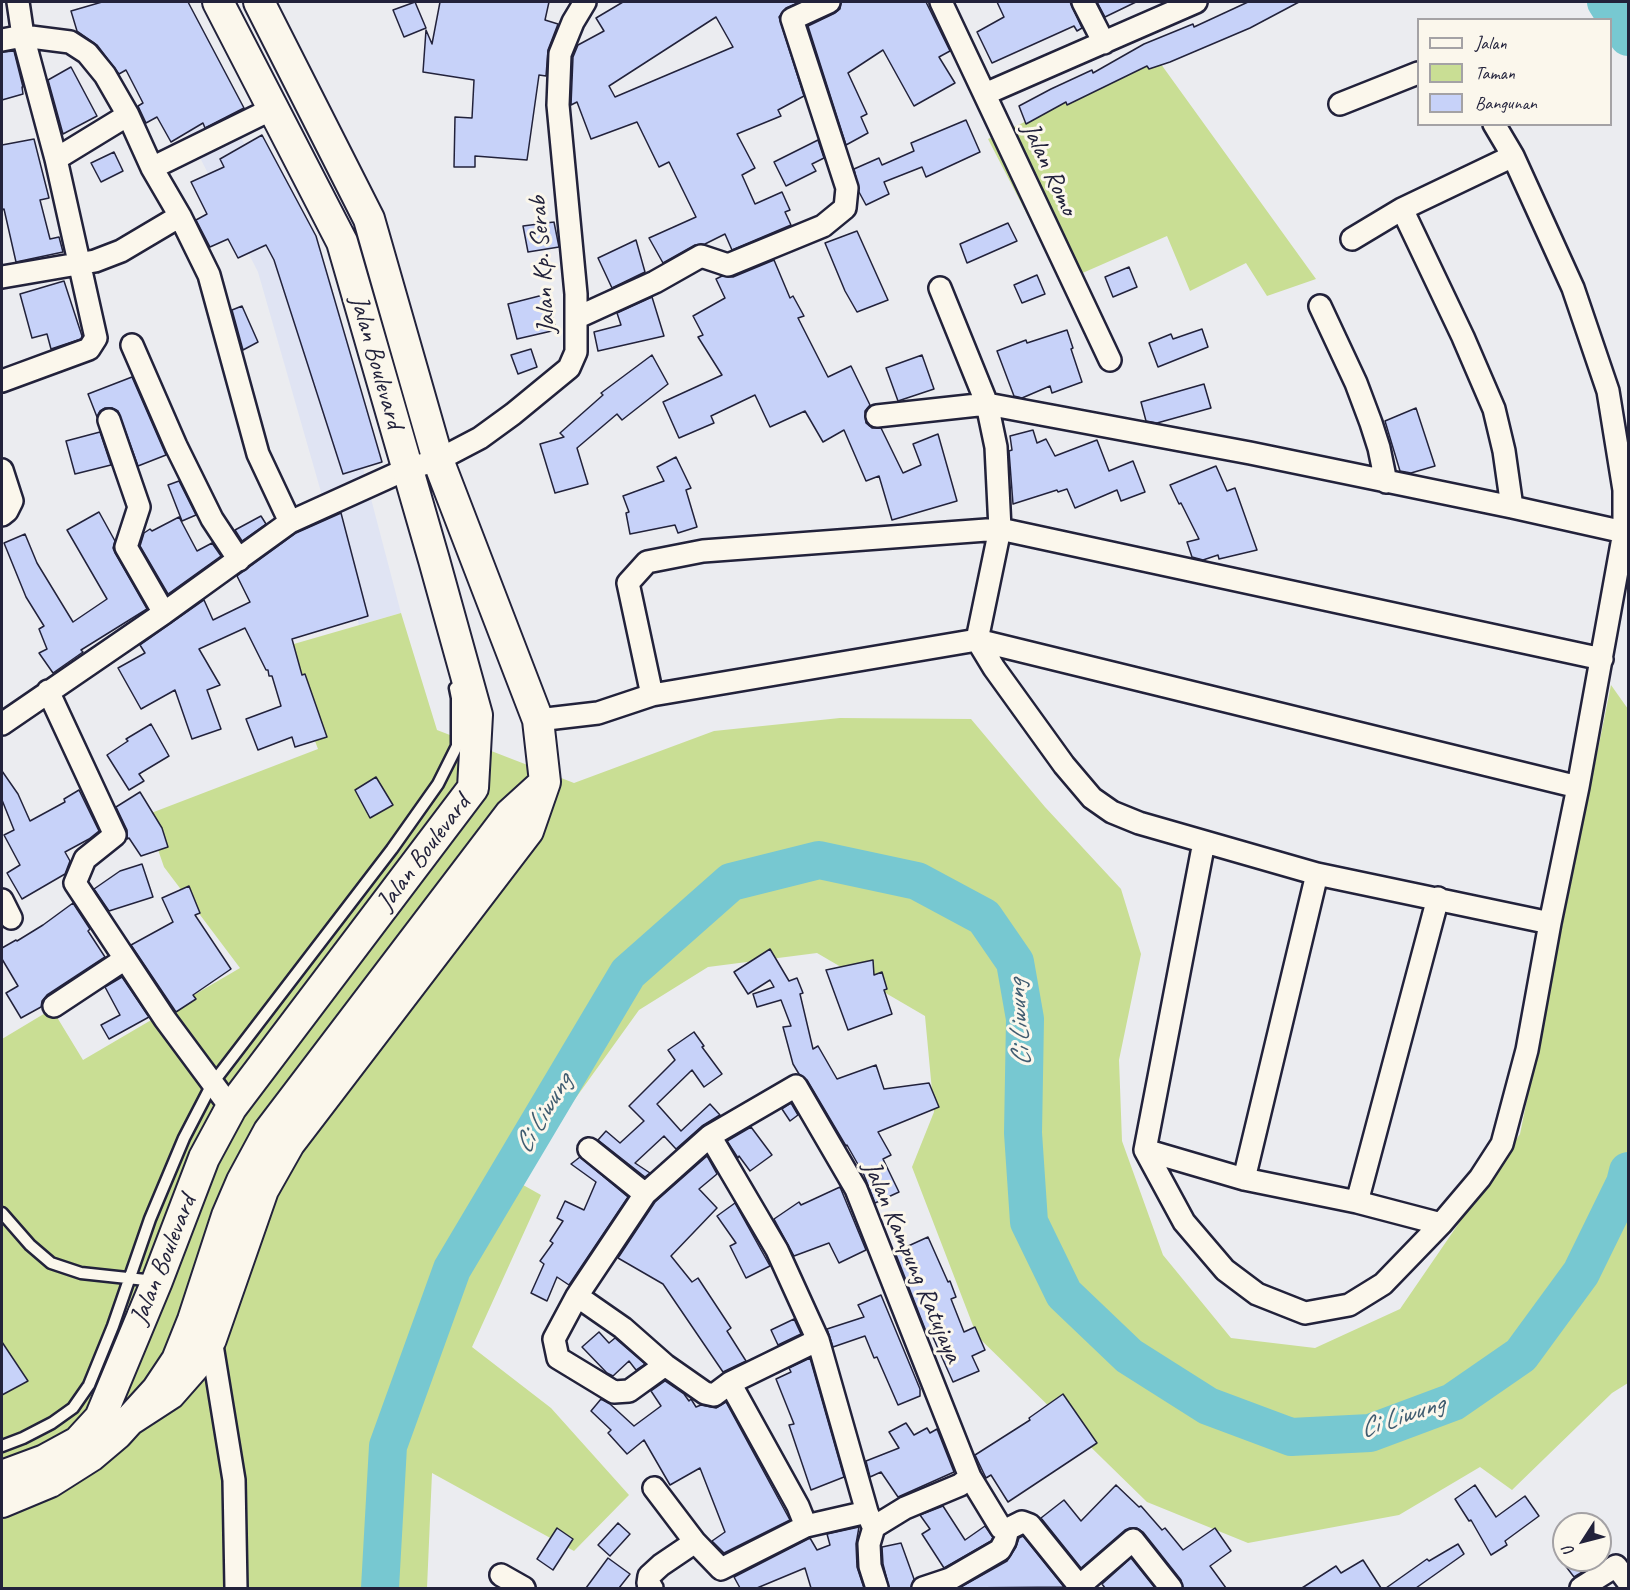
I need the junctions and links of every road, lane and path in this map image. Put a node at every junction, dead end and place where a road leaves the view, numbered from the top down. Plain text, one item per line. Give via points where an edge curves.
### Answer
1 (18, 2) edge
2 (218, 2) edge
3 (259, 2) edge
4 (585, 2) edge
5 (829, 2) edge
6 (941, 2) edge
7 (1083, 2) edge
8 (1182, 4) edge
9 (23, 36) junction
10 (2, 40) edge
11 (1104, 43) junction
12 (1417, 74) edge
13 (984, 94) junction
14 (1341, 104) dead end
15 (274, 108) junction
16 (128, 115) junction
17 (1495, 126) edge
18 (1513, 156) junction
19 (56, 159) junction
20 (152, 168) junction
21 (1402, 208) junction
22 (180, 216) junction
23 (1352, 239) dead end
24 (79, 265) junction
25 (2, 277) edge
26 (940, 288) dead end
27 (1320, 306) dead end
28 (576, 318) junction
29 (132, 345) dead end
30 (1110, 360) dead end
31 (2, 381) edge
32 (987, 404) junction
33 (877, 416) dead end
34 (109, 420) dead end
35 (438, 460) junction
36 (2, 470) edge
37 (407, 470) junction
38 (1386, 482) junction
39 (1512, 507) junction
40 (2, 514) edge
41 (290, 522) junction
42 (1000, 529) junction
43 (1624, 532) junction
44 (239, 560) junction
45 (434, 560) junction
46 (164, 614) junction
47 (977, 640) junction
48 (449, 657) dead end
49 (1602, 659) junction
50 (453, 678) dead end
51 (48, 691) junction
52 (652, 695) junction
53 (538, 720) junction
54 (2, 724) edge
55 (545, 782) junction
56 (1578, 787) junction
57 (1204, 842) junction
58 (1317, 874) junction
59 (1438, 898) junction
60 (1550, 923) junction
61 (125, 960) junction
62 (54, 1006) dead end
63 (212, 1084) junction
64 (231, 1108) junction
65 (710, 1136) junction
66 (589, 1149) dead end
67 (1145, 1150) junction
68 (1244, 1179) junction
69 (645, 1194) junction
70 (1356, 1202) junction
71 (2, 1213) edge
72 (1441, 1224) junction
73 (143, 1280) junction
74 (577, 1296) junction
75 (211, 1340) junction
76 (818, 1340) junction
77 (665, 1365) junction
78 (730, 1383) junction
79 (116, 1424) junction
80 (3, 1442) edge
81 (2, 1476) edge
82 (969, 1477) junction
83 (654, 1488) dead end
84 (2, 1502) edge
85 (870, 1520) junction
86 (806, 1526) junction
87 (1008, 1528) junction
88 (695, 1542) junction
89 (501, 1575) dead end
90 (1629, 1582) edge
91 (236, 1588) edge
92 (524, 1588) edge
93 (651, 1588) edge
94 (877, 1588) edge
95 (923, 1588) edge
96 (1171, 1588) edge
97 (1581, 1588) edge

1 - 9 street
2 - 15 main road, Jalan Boulevard
3 - 35 main road, Jalan Boulevard via 369,219
4 - 28 street, Jalan Kp. Serab via 560,54 558,105
5 - 28 street via 792,19 847,188 845,208 823,226 728,266 701,256 656,282
6 - 13 street, Jalan Romo
7 - 11 street
8 - 11 street
9 - 10 street
9 - 16 street via 70,42 87,53
9 - 19 street
11 - 13 street
12 - 14 street
13 - 30 street, Jalan Romo
15 - 20 street
15 - 37 main road, Jalan Boulevard via 342,242
16 - 19 street
16 - 20 street
17 - 18 street
18 - 21 street
18 - 43 street via 1573,288 1608,391 1624,490
19 - 24 street
20 - 22 street
21 - 23 street
21 - 39 street via 1494,410
22 - 24 street via 121,251
22 - 41 street via 208,276 258,454
24 - 25 street
24 - 31 street via 96,338 89,349
26 - 32 street
27 - 38 street via 1356,382 1379,448
28 - 35 street, Jalan Kp. Serab via 576,352 568,368 497,426
29 - 44 street via 212,519
32 - 33 street
32 - 38 street
32 - 42 street via 996,447
34 - 46 street via 139,507 126,547
35 - 37 street, Jalan Kp. Serab
35 - 53 main road, Jalan Boulevard
36 - 40 street via 12,501
37 - 41 street, Jalan Kp. Serab
37 - 45 main road, Jalan Boulevard
38 - 39 street
39 - 43 street
41 - 44 street, Jalan Kp. Serab
42 - 47 street
42 - 49 street
42 - 52 street via 703,551 647,562 628,583
43 - 49 street
44 - 46 street, Jalan Kp. Serab
45 - 48 lane
45 - 64 main road, Jalan Boulevard via 477,715 473,788
46 - 51 street, Jalan Kp. Serab
47 - 52 street
47 - 56 street
47 - 57 street via 1064,765 1092,798 1139,823
49 - 56 street
50 - 63 lane via 458,698 457,746 438,784
51 - 54 street, Jalan Kp. Serab
51 - 61 street via 115,835 85,859 75,883
52 - 53 street via 598,713
53 - 55 main road, Jalan Boulevard
55 - 75 main road, Jalan Boulevard via 528,831 289,1144 263,1190
55 - 79 main road, Jalan Boulevard via 510,814 269,1131 227,1216 177,1360 157,1390
56 - 60 street
57 - 58 street
57 - 67 street
58 - 59 street
58 - 68 street
59 - 60 street
59 - 70 street
60 - 72 street via 1527,1050 1502,1144 1480,1178
61 - 62 street
61 - 63 street
63 - 64 street
63 - 73 lane via 150,1219
64 - 73 main road, Jalan Boulevard
65 - 69 street
65 - 76 street via 777,1250
65 - 82 street, Jalan Kampung Ratujaya via 796,1086 856,1189
66 - 69 street
67 - 68 street
67 - 72 street via 1184,1222 1225,1270 1257,1294 1305,1313 1349,1305 1383,1284
68 - 70 street
69 - 74 street
70 - 72 street
71 - 73 lane via 51,1263 81,1273
73 - 79 main road, Jalan Boulevard
73 - 80 lane via 89,1385 73,1408 52,1423
74 - 77 street via 623,1328
74 - 77 street via 554,1339 558,1358 614,1392 629,1391
75 - 79 main road, Jalan Boulevard via 199,1361 170,1394
75 - 91 street via 234,1480
76 - 78 street
76 - 85 street
77 - 78 street via 705,1393 714,1395
78 - 86 street
79 - 81 main road, Jalan Boulevard via 45,1460
79 - 84 main road, Jalan Boulevard via 91,1456 50,1482
82 - 85 street via 960,1485
82 - 87 street via 1001,1528
83 - 88 street
85 - 86 street
85 - 94 street via 870,1566
86 - 88 street via 721,1569
87 - 95 street via 1000,1550 950,1580
87 - 96 street via 1018,1523 1030,1525 1076,1582 1081,1583 1133,1540
88 - 93 street via 649,1576
89 - 92 street
90 - 97 street via 1616,1566

